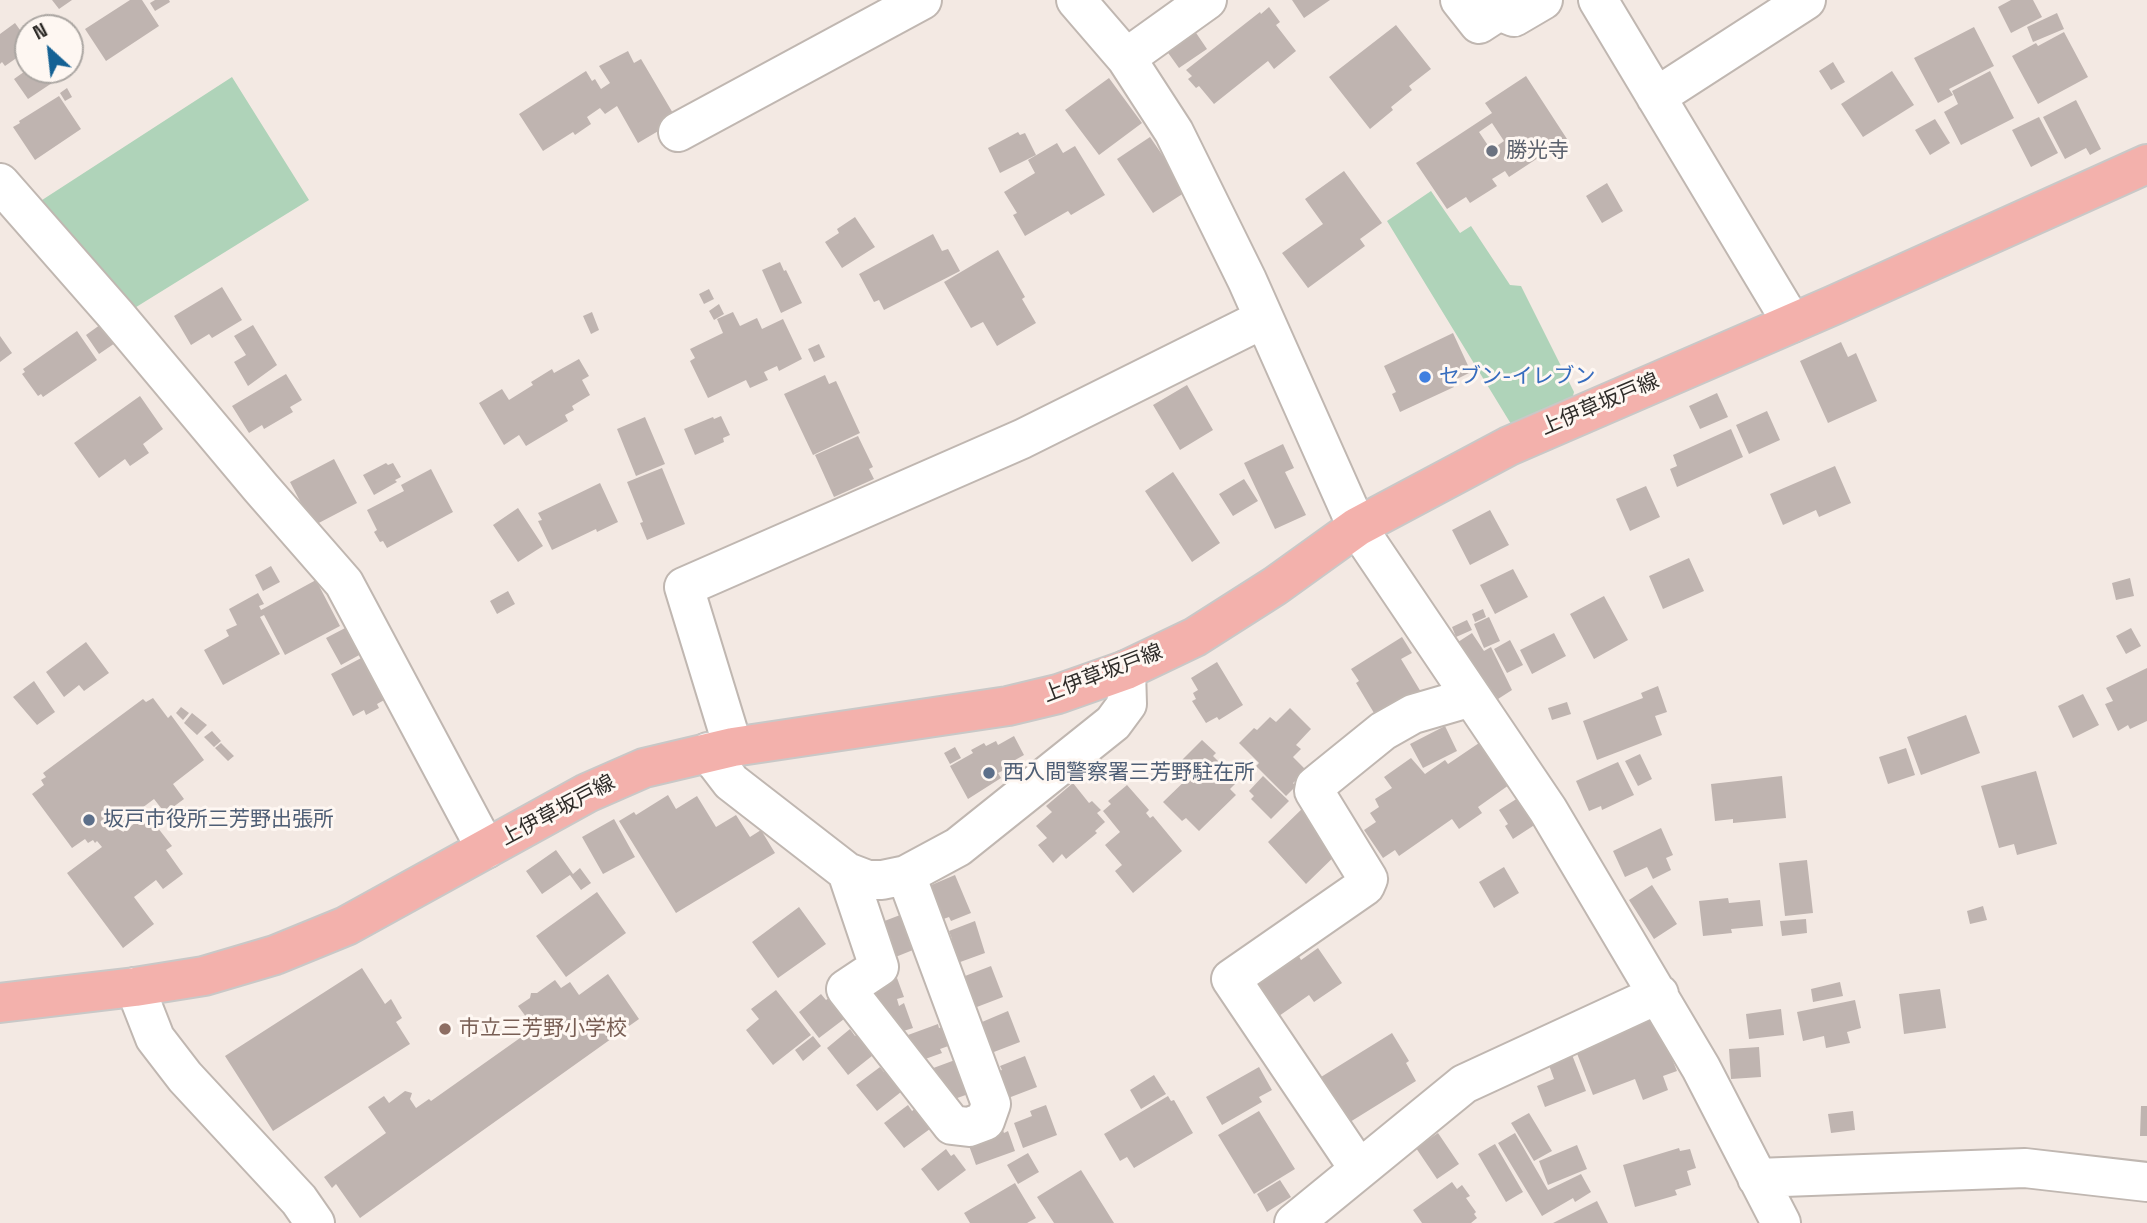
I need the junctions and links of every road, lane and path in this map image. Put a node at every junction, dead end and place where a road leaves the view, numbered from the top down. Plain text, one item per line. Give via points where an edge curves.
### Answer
1 (922, 0) edge
2 (1076, 0) edge
3 (1207, 0) edge
4 (1460, 0) edge
5 (1543, 0) edge
6 (1598, 0) edge
7 (1806, 0) edge
8 (1126, 58) junction
9 (1656, 97) junction
10 (678, 132) dead end
11 (2147, 164) edge
12 (0, 183) edge
13 (1263, 319) junction
14 (1792, 323) junction
15 (1357, 527) junction
16 (1126, 670) junction
17 (1461, 700) dead end
18 (721, 750) junction
19 (486, 849) junction
20 (847, 872) junction
21 (906, 874) junction
22 (135, 987) junction
23 (1658, 994) junction
24 (0, 1003) edge
25 (1359, 1169) junction
26 (1758, 1178) junction
27 (2147, 1182) edge
28 (316, 1223) edge
29 (1294, 1223) edge
30 (1781, 1223) edge

1 - 10 street
2 - 8 street
3 - 8 street
4 - 5 street via 1479,24 1499,11 1514,17
6 - 9 street
7 - 9 street
8 - 13 street via 1174,132
9 - 14 street
11 - 14 main road, 上伊草坂戸線
12 - 19 street via 344,583
13 - 15 street
13 - 18 street via 1022,439 684,587
14 - 15 main road, 上伊草坂戸線 via 1546,428
15 - 16 main road, 上伊草坂戸線 via 1195,637
15 - 23 street via 1548,810
16 - 18 main road, 上伊草坂戸線 via 1008,706
16 - 21 street via 1127,704 1113,723 958,847
17 - 25 street via 1413,714 1383,731 1315,786 1368,879 1365,886 1231,979
18 - 19 main road, 上伊草坂戸線 via 644,768 587,793
18 - 20 street via 731,782
19 - 22 main road, 上伊草坂戸線 via 346,926 275,955 204,976
20 - 21 street via 868,880
20 - 21 street via 879,967 846,989 952,1125 968,1127 985,1121 991,1104
22 - 24 main road, 上伊草坂戸線
22 - 28 street via 155,1038 177,1067
23 - 25 street via 1464,1084
23 - 26 street
25 - 29 street
26 - 27 street via 2025,1168
26 - 30 street

